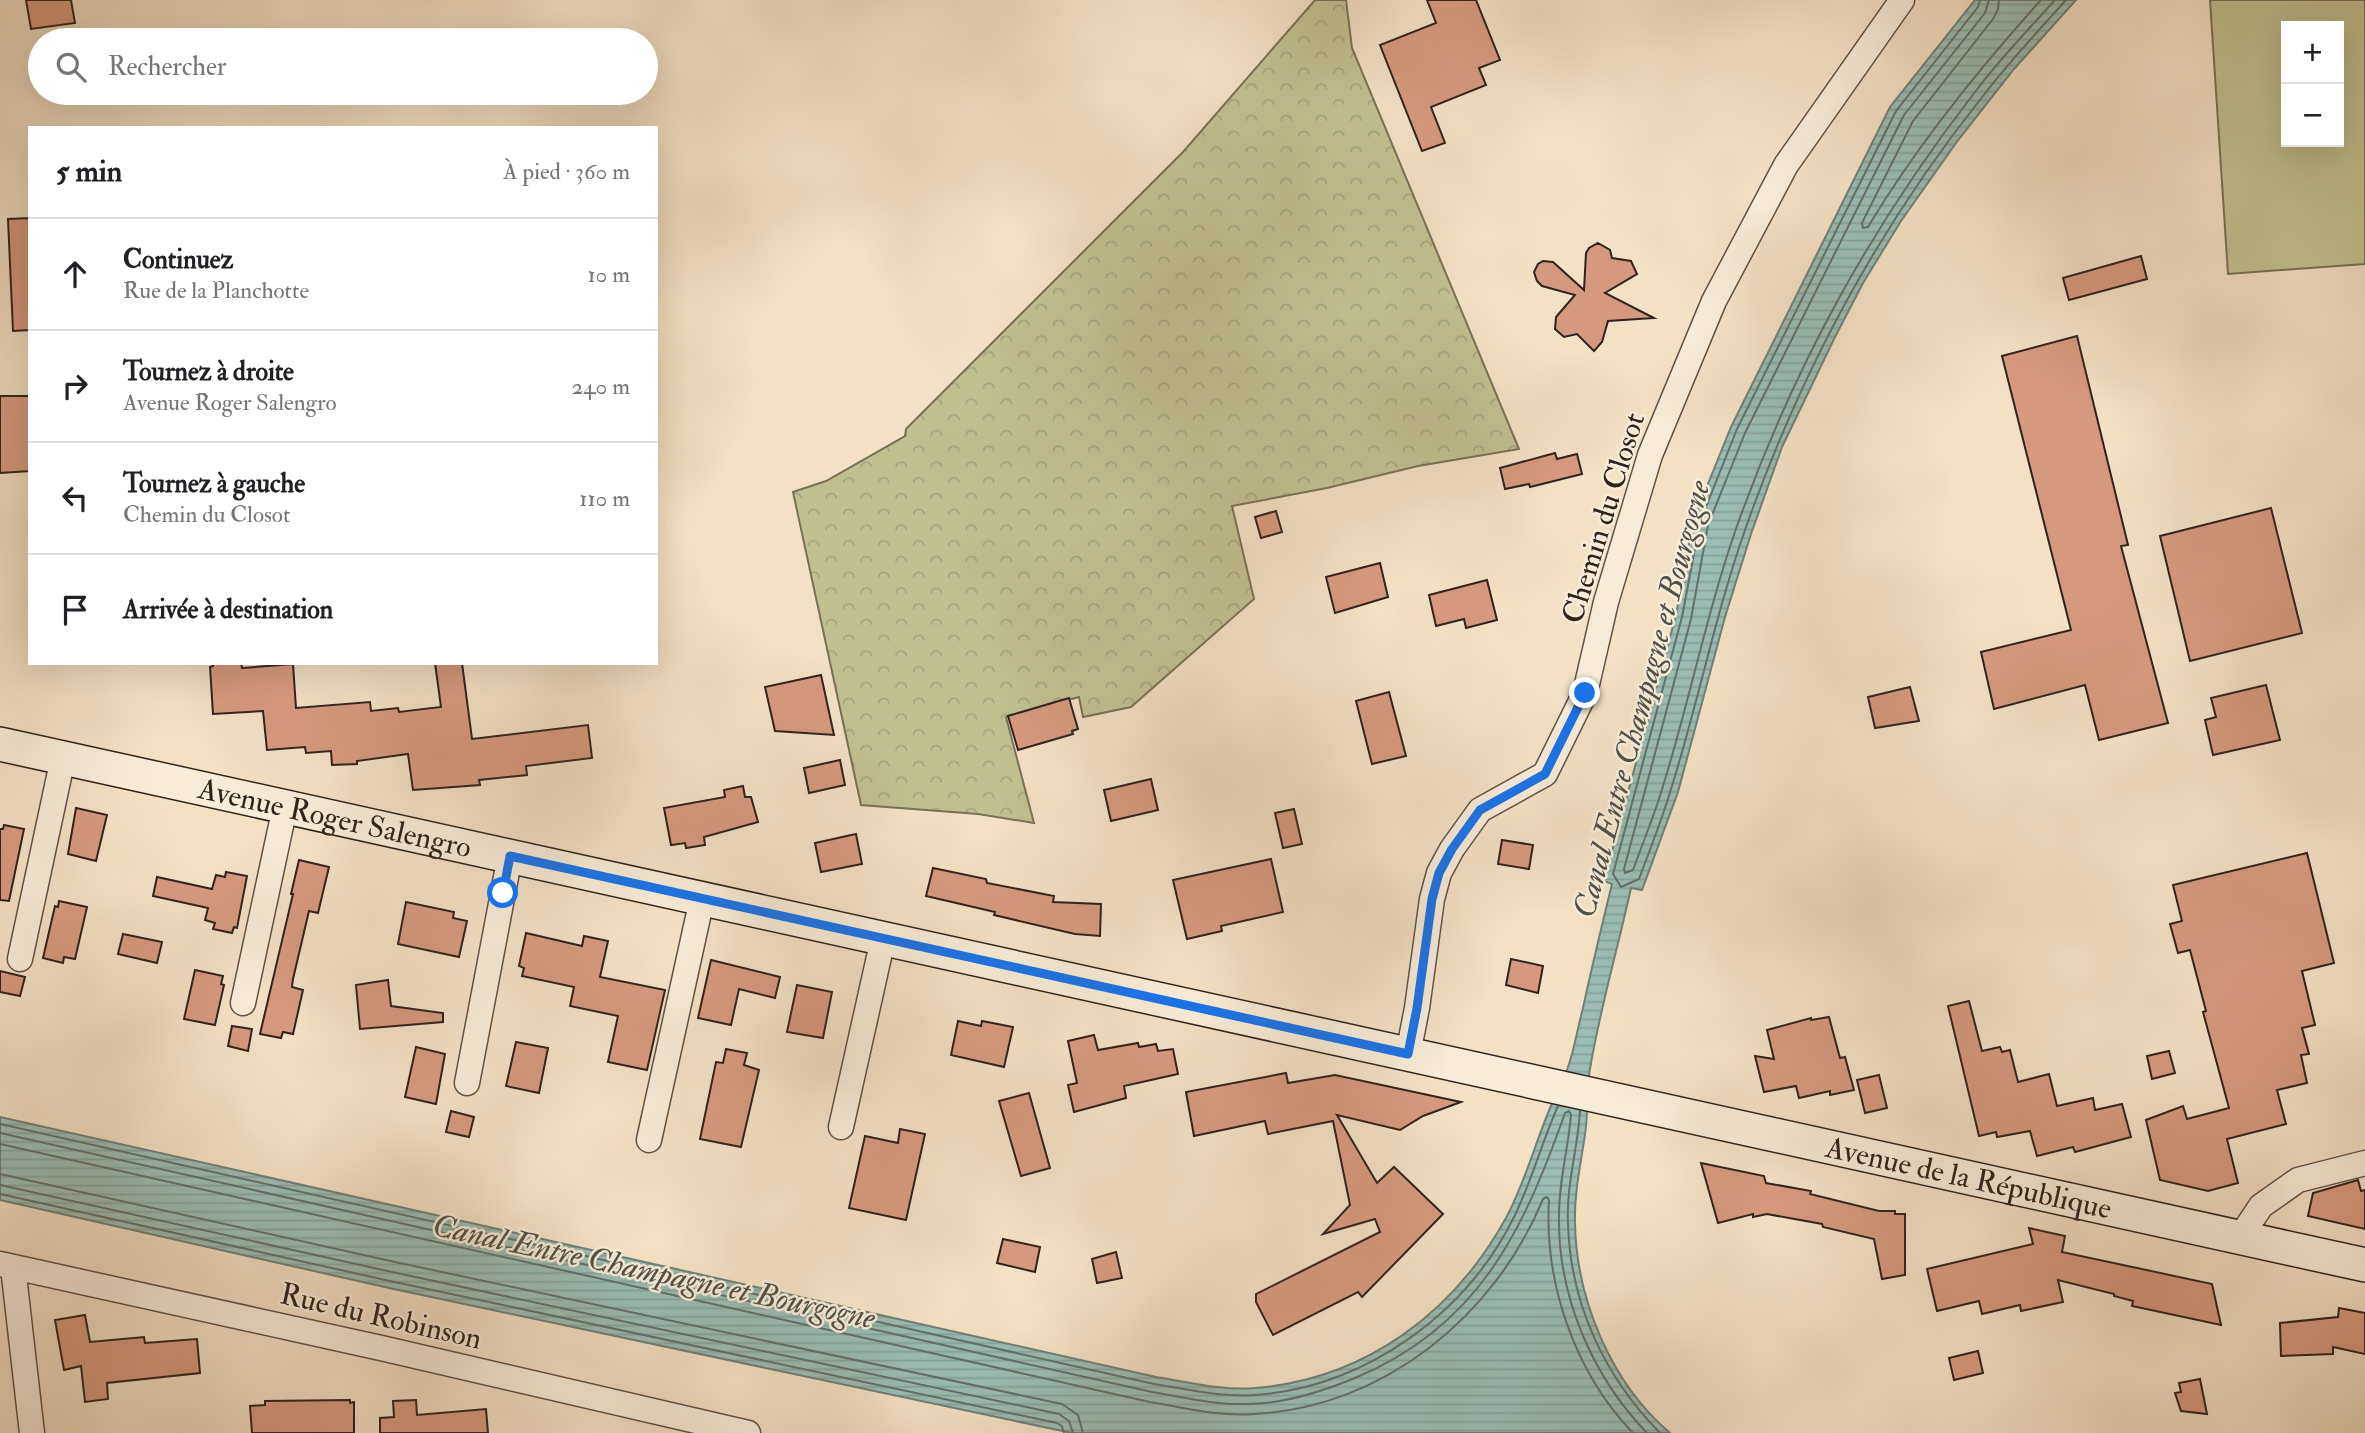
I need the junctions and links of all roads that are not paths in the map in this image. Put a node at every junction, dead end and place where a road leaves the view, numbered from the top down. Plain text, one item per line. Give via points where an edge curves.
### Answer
1 (1902, 0) edge
2 (0, 744) edge
3 (63, 758) junction
4 (285, 807) junction
5 (510, 856) junction
6 (702, 898) junction
7 (883, 939) junction
8 (20, 959) dead end
9 (243, 1003) dead end
10 (1408, 1054) junction
11 (467, 1083) dead end
12 (1573, 1090) joint
13 (841, 1127) dead end
14 (649, 1140) dead end
15 (2365, 1163) edge
16 (2241, 1236) junction
17 (7, 1265) edge
18 (2365, 1265) edge
19 (32, 1433) edge
20 (748, 1433) edge

1 - 10 street, Chemin du Closot via 1786,165 1714,301 1650,455 1606,601 1585,693 1545,774 1480,810 1439,873
2 - 3 main road, Avenue Roger Salengro
3 - 4 main road, Avenue Roger Salengro
3 - 8 street
4 - 5 main road, Avenue Roger Salengro
4 - 9 street
5 - 6 main road, Avenue Roger Salengro
5 - 11 street
6 - 7 main road, Avenue Roger Salengro
6 - 14 street
7 - 10 main road, Avenue Roger Salengro
7 - 13 street
10 - 12 main road, Avenue Roger Salengro
12 - 16 main road, Avenue de la République
15 - 16 street via 2298,1180 2261,1206
16 - 18 main road, Avenue de la République
17 - 19 street
17 - 20 street, Rue du Robinson

